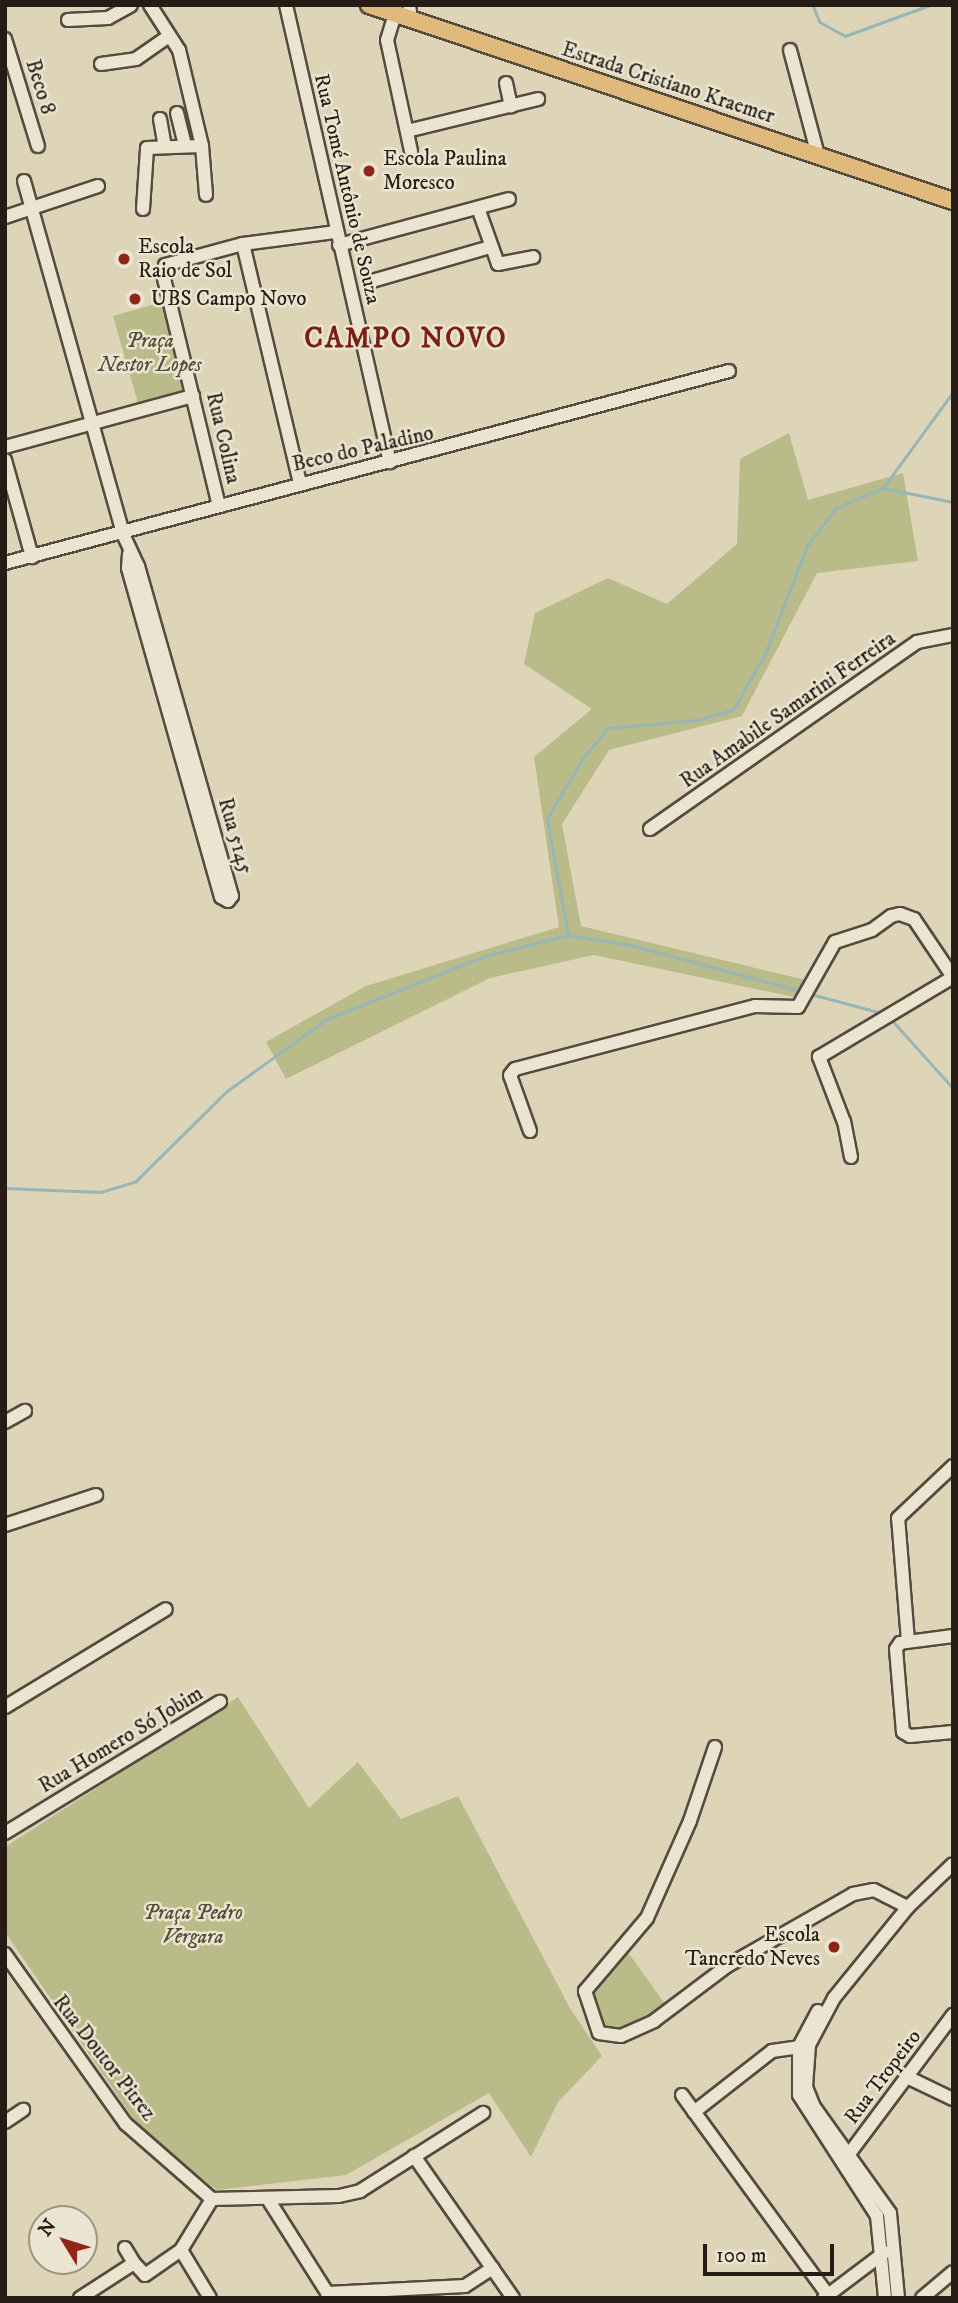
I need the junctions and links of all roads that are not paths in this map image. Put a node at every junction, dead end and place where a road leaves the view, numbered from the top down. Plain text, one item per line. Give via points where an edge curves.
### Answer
1 (131, 5) edge
2 (150, 5) edge
3 (286, 5) edge
4 (369, 5) edge
5 (405, 13) edge
6 (68, 20) dead end
7 (169, 36) junction
8 (5, 38) edge
9 (790, 50) dead end
10 (101, 64) dead end
11 (506, 83) dead end
12 (538, 99) dead end
13 (511, 106) junction
14 (177, 113) dead end
15 (160, 119) dead end
16 (407, 131) junction
17 (38, 146) dead end
18 (165, 146) junction
19 (185, 146) junction
20 (202, 146) junction
21 (411, 151) dead end
22 (818, 155) junction
23 (24, 181) dead end
24 (99, 186) dead end
25 (206, 195) dead end
26 (509, 199) dead end
27 (953, 201) edge
28 (478, 208) junction
29 (32, 209) junction
30 (143, 209) dead end
31 (5, 217) edge
32 (338, 239) junction
33 (243, 244) junction
34 (490, 247) junction
35 (533, 257) dead end
36 (372, 281) dead end
37 (729, 371) dead end
38 (193, 396) junction
39 (91, 423) junction
40 (5, 447) edge
41 (5, 460) edge
42 (390, 462) junction
43 (300, 484) junction
44 (219, 506) junction
45 (123, 534) junction
46 (32, 557) junction
47 (5, 563) edge
48 (953, 635) edge
49 (188, 758) junction
50 (650, 829) dead end
51 (953, 977) edge
52 (530, 1131) dead end
53 (851, 1157) dead end
54 (25, 1411) dead end
55 (5, 1422) edge
56 (953, 1466) edge
57 (96, 1495) dead end
58 (5, 1525) edge
59 (166, 1609) dead end
60 (953, 1636) edge
61 (908, 1641) junction
62 (220, 1702) dead end
63 (5, 1707) edge
64 (953, 1732) edge
65 (715, 1748) dead end
66 (5, 1833) edge
67 (953, 1864) edge
68 (908, 1907) junction
69 (5, 1954) edge
70 (953, 2015) edge
71 (804, 2046) junction
72 (907, 2077) junction
73 (682, 2095) dead end
74 (953, 2099) edge
75 (23, 2110) dead end
76 (694, 2112) junction
77 (483, 2113) dead end
78 (5, 2122) edge
79 (414, 2156) junction
80 (847, 2157) junction
81 (212, 2199) junction
82 (268, 2199) junction
83 (894, 2245) junction
84 (125, 2248) dead end
85 (181, 2250) junction
86 (882, 2254) junction
87 (134, 2263) junction
88 (493, 2268) junction
89 (953, 2272) edge
90 (328, 2295) edge
91 (826, 2296) edge
92 (80, 2298) edge
93 (210, 2298) edge
94 (513, 2298) edge
95 (885, 2298) edge
96 (898, 2298) edge
97 (922, 2298) edge

1 - 6 street via 108,18
2 - 7 street
3 - 32 street, Rua Tomé Antônio de Souza
4 - 5 main road, Estrada Cristiano Kraemer
5 - 16 street via 387,40
5 - 22 main road, Estrada Cristiano Kraemer
7 - 10 street via 136,59
7 - 20 street via 179,50
8 - 17 street, Beco 8
9 - 22 street
11 - 13 street
12 - 13 street
13 - 16 street
14 - 19 street
15 - 18 street
16 - 21 street
18 - 19 street
18 - 30 street via 145,151
19 - 20 street
20 - 25 street
22 - 27 main road, Estrada Cristiano Kraemer
23 - 29 street, Rua 5145
24 - 29 street
26 - 28 street, Rua Colina
28 - 32 street, Rua Colina
28 - 34 street
29 - 31 street
29 - 39 street, Rua 5145
32 - 33 street, Rua Colina
32 - 42 street, Rua Tomé Antônio de Souza
33 - 38 street, Rua Colina via 165,265 163,274
33 - 43 street
34 - 35 street via 498,264
34 - 36 street
37 - 42 street, Beco do Paladino
38 - 39 street
38 - 44 street, Rua Colina
39 - 40 street
39 - 45 street, Rua 5145
41 - 46 street
42 - 43 street, Beco do Paladino
43 - 44 street, Beco do Paladino
44 - 45 street, Beco do Paladino
45 - 46 street, Beco do Paladino
45 - 49 street, Rua 5145 via 128,568
46 - 47 street, Beco do Paladino
48 - 50 street, Rua Amabile Samarini Ferreira via 917,642
49 - 49 street, Rua 5145 via 221,897 228,901 232,896
51 - 52 street via 914,919 891,916 872,930 835,942 798,1007 755,1006 514,1069 510,1074
51 - 53 street via 819,1057 844,1122
54 - 55 street
56 - 61 street via 898,1518
57 - 58 street
59 - 63 street
60 - 61 street
61 - 64 street via 895,1649 903,1732 910,1736
62 - 66 street, Rua Homero Só Jobim
65 - 68 street via 690,1821 647,1918 585,1991 599,2033 621,2036 654,2021 727,1966 853,1894 874,1890
67 - 68 street
68 - 71 street via 834,1998
69 - 81 street, Rua Doutor Pitrez via 126,2124
70 - 72 street, Rua Tropeiro
71 - 76 street via 772,2051
71 - 80 street via 806,2087
72 - 74 street
72 - 80 street, Rua Tropeiro
73 - 76 street
75 - 78 street
76 - 91 street
77 - 79 street
79 - 82 street via 360,2191
79 - 88 street
80 - 83 street via 890,2213
80 - 86 street via 877,2216
81 - 82 street
81 - 85 street
82 - 90 street
83 - 86 street
83 - 96 street
84 - 87 street
85 - 87 street via 143,2275
85 - 93 street
86 - 91 street
86 - 95 street
87 - 92 street
88 - 90 street via 464,2286
88 - 94 street
89 - 97 street

